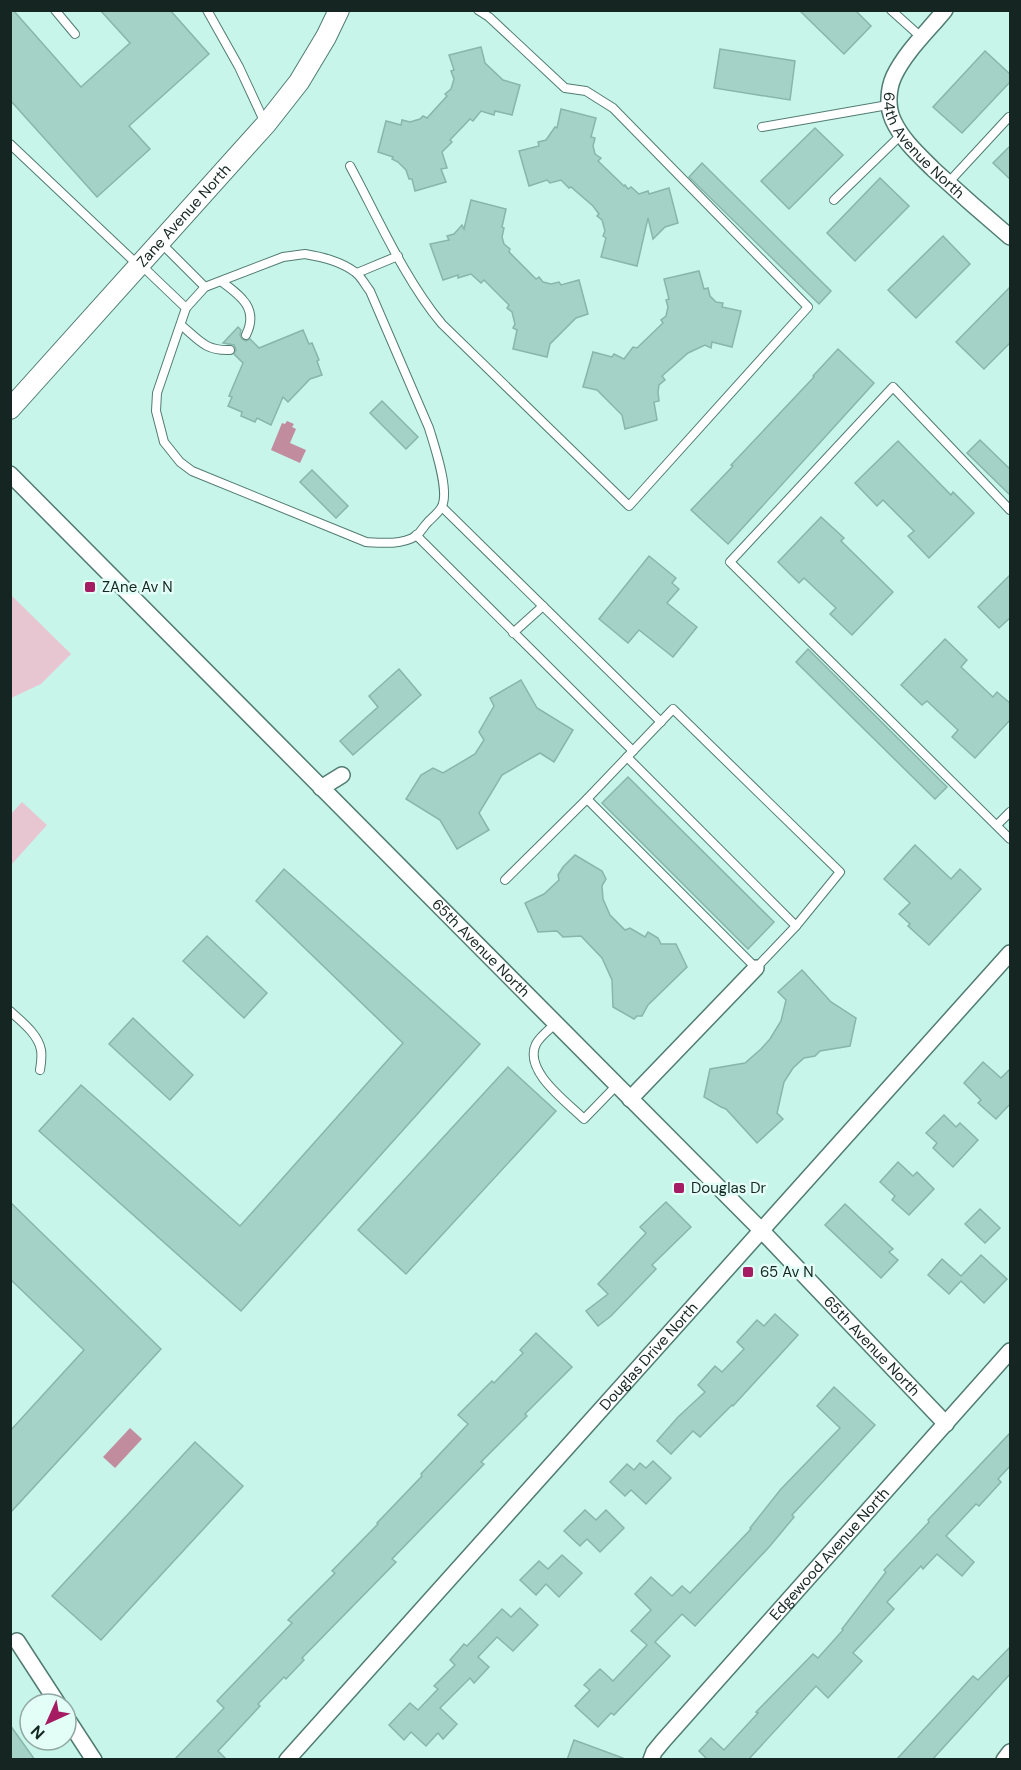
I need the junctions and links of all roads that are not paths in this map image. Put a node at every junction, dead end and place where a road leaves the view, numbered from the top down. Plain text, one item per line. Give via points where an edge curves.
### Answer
1 (55, 10) edge
2 (207, 10) edge
3 (339, 10) edge
4 (478, 10) edge
5 (891, 10) edge
6 (945, 10) edge
7 (75, 34) dead end
8 (921, 38) junction
9 (888, 105) junction
10 (1009, 117) edge
11 (266, 124) junction
12 (762, 127) dead end
13 (902, 135) junction
14 (10, 144) edge
15 (350, 166) dead end
16 (948, 183) junction
17 (834, 200) dead end
18 (1011, 237) edge
19 (160, 243) junction
20 (398, 256) junction
21 (140, 265) junction
22 (357, 273) junction
23 (222, 282) junction
24 (206, 287) junction
25 (186, 308) junction
26 (181, 325) junction
27 (246, 335) dead end
28 (230, 350) dead end
29 (10, 410) edge
30 (10, 474) edge
31 (442, 507) junction
32 (1011, 510) edge
33 (416, 535) junction
34 (543, 606) junction
35 (513, 633) junction
36 (661, 722) junction
37 (630, 754) junction
38 (342, 775) dead end
39 (321, 788) junction
40 (587, 799) junction
41 (1011, 812) edge
42 (997, 825) junction
43 (1011, 838) edge
44 (505, 880) dead end
45 (796, 926) junction
46 (1011, 953) edge
47 (756, 968) junction
48 (10, 1011) edge
49 (556, 1023) junction
50 (40, 1070) dead end
51 (617, 1085) junction
52 (630, 1099) junction
53 (762, 1231) junction
54 (1011, 1351) edge
55 (946, 1424) junction
56 (14, 1637) edge
57 (50, 1692) edge
58 (78, 1735) edge
59 (1011, 1752) edge
60 (94, 1760) edge
61 (287, 1760) edge
62 (651, 1760) edge
63 (1004, 1760) edge

1 - 7 lane
2 - 11 lane
3 - 11 street, Zane Avenue North via 299,82
4 - 20 lane via 565,88 586,91 613,108 808,307 628,506 442,324
5 - 8 lane
6 - 8 street, 64th Avenue North
8 - 9 street, 64th Avenue North via 893,77
9 - 12 lane
9 - 13 street, 64th Avenue North
10 - 16 lane
11 - 19 street, Zane Avenue North
13 - 16 street, 64th Avenue North
13 - 17 lane
14 - 21 lane
15 - 20 lane
16 - 18 street, 64th Avenue North
19 - 21 street, Zane Avenue North
19 - 24 lane
20 - 22 lane
21 - 25 lane
21 - 29 street, Zane Avenue North
22 - 23 lane via 339,263 305,254 283,257
22 - 31 lane via 370,291 429,428 442,476
23 - 24 lane
23 - 27 lane via 246,303 251,316
24 - 25 lane
25 - 26 lane
26 - 28 lane via 205,345
26 - 33 lane via 158,393 156,411 164,442 180,462 192,471 366,542 385,543
30 - 39 street, 65th Avenue North
31 - 33 lane
31 - 34 lane
32 - 42 lane via 893,387 730,562
33 - 35 lane
34 - 35 lane
34 - 36 lane
35 - 37 lane
36 - 37 lane
36 - 45 lane via 674,709 840,872
37 - 40 lane
37 - 45 lane
38 - 39 street
39 - 49 street, 65th Avenue North
40 - 44 lane
40 - 47 lane
41 - 42 lane
42 - 43 lane
45 - 47 lane
46 - 53 street, Douglas Drive North
47 - 52 street
48 - 50 lane via 36,1038 41,1051
49 - 51 street, 65th Avenue North
49 - 51 lane via 537,1043 534,1053 541,1077 584,1119
51 - 52 street, 65th Avenue North
52 - 53 street, 65th Avenue North
53 - 55 street, 65th Avenue North
53 - 61 street, Douglas Drive North
54 - 55 street, Edgewood Avenue North
55 - 62 street, Edgewood Avenue North via 663,1741
56 - 57 street
58 - 60 street
59 - 63 street

